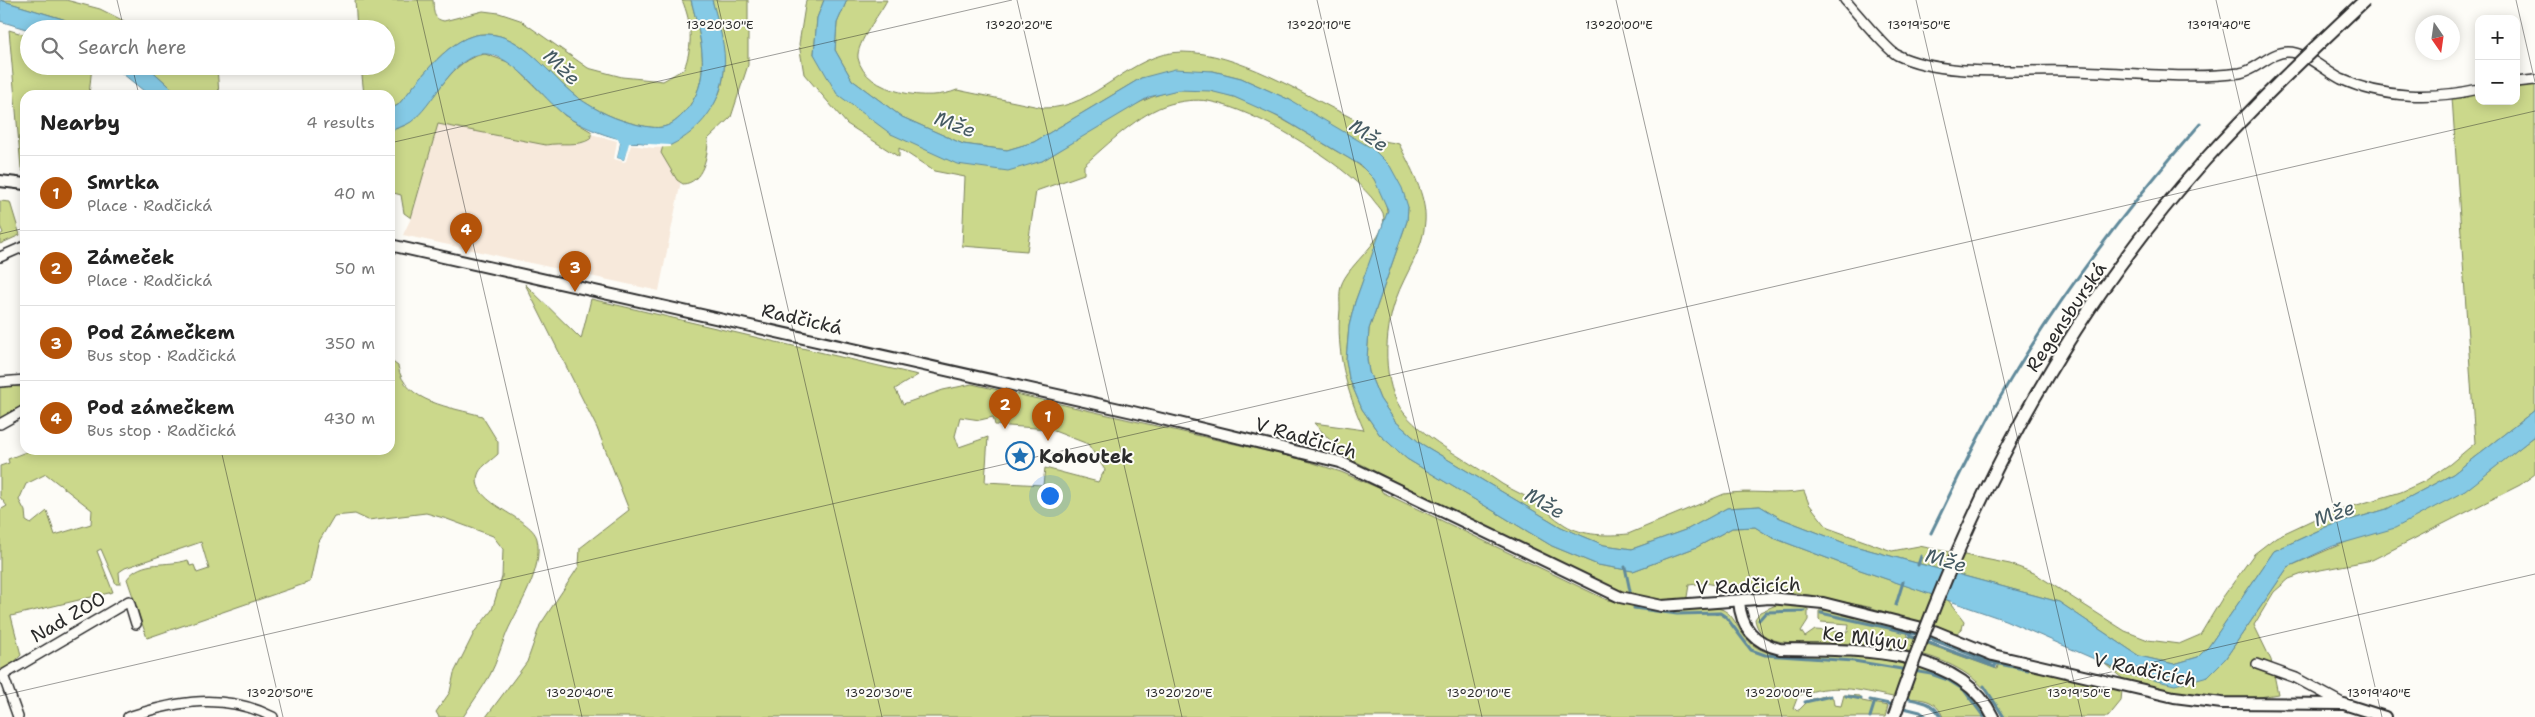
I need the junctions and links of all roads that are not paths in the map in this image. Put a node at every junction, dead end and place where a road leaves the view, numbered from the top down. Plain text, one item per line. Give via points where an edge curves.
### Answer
1 (1845, 0) edge
2 (2365, 0) edge
3 (2535, 80) edge
4 (2520, 82) edge
5 (2475, 90) edge
6 (0, 181) edge
7 (20, 183) edge
8 (395, 245) edge
9 (20, 248) edge
10 (0, 257) edge
11 (20, 380) edge
12 (0, 382) edge
13 (20, 413) edge
14 (0, 424) edge
15 (1206, 429) joint
16 (1739, 601) junction
17 (136, 624) dead end
18 (2257, 664) dead end
19 (2344, 704) junction
20 (18, 717) edge
21 (128, 717) edge
22 (273, 717) edge
23 (1894, 717) edge
24 (1993, 717) edge
25 (2384, 717) edge

1 - 5 street via 1895,55 1941,67 1975,71 2032,69 2204,75 2241,73 2276,54 2290,52 2356,84 2407,96
2 - 23 main road, Regensburská, bridge via 2204,161 2141,239 2082,321 2041,385 1993,471 1946,573
3 - 4 street
6 - 7 street
8 - 15 street, Radčická
9 - 10 street
11 - 12 street
13 - 14 street
15 - 16 street, V Radčicích via 1340,462 1620,597 1662,606
16 - 19 street, V Radčicích via 1770,598 1846,607 1934,631 1993,655 2174,697 2222,703
16 - 24 street, Ke Mlýnu via 1744,626 1755,639 1768,647 1861,652 1935,666 1971,686
17 - 20 street, Nad ZOO via 129,601 2,675
18 - 19 street, V Radčicích via 2296,678
19 - 25 street, V Radčicích
21 - 22 street via 203,700 241,704

